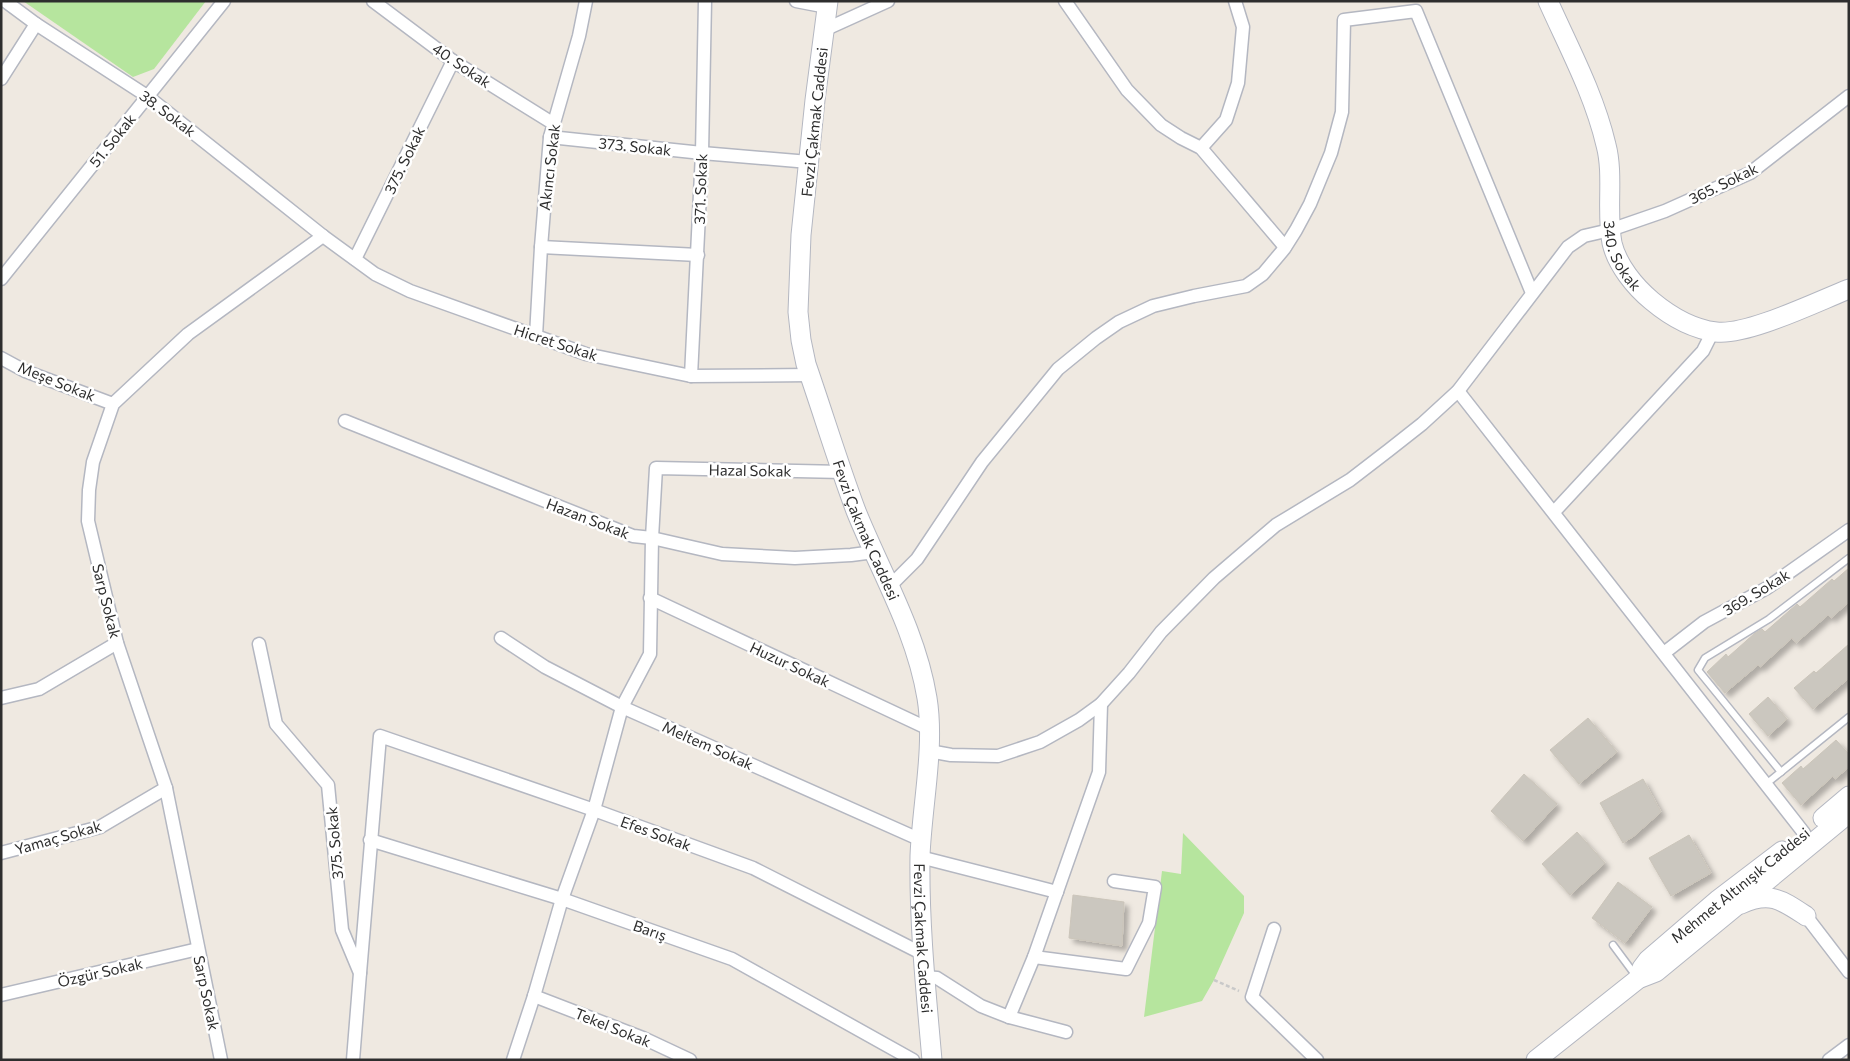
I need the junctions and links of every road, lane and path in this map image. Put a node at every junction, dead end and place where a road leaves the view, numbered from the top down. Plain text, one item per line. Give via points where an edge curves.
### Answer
1 (5, 1) edge
2 (224, 1) edge
3 (373, 1) edge
4 (586, 1) edge
5 (706, 1) edge
6 (796, 1) edge
7 (888, 1) edge
8 (1065, 1) edge
9 (1235, 1) edge
10 (1548, 1) edge
11 (828, 4) edge
12 (36, 24) junction
13 (824, 30) junction
14 (453, 61) junction
15 (1, 79) edge
16 (147, 96) junction
17 (1849, 96) edge
18 (554, 124) junction
19 (550, 137) junction
20 (1201, 148) junction
21 (702, 153) junction
22 (809, 162) junction
23 (1610, 230) junction
24 (323, 236) junction
25 (1285, 246) junction
26 (541, 247) junction
27 (698, 256) junction
28 (355, 259) junction
29 (1, 279) edge
30 (1849, 289) edge
31 (1532, 293) junction
32 (1713, 331) junction
33 (536, 336) junction
34 (1, 358) edge
35 (810, 375) junction
36 (691, 376) junction
37 (1458, 391) junction
38 (113, 404) junction
39 (345, 421) dead end
40 (843, 472) junction
41 (1554, 512) junction
42 (1849, 530) edge
43 (652, 538) junction
44 (874, 552) junction
45 (1849, 558) edge
46 (890, 586) junction
47 (650, 598) junction
48 (502, 638) dead end
49 (117, 642) junction
50 (259, 644) dead end
51 (1664, 653) junction
52 (1, 698) edge
53 (1101, 704) junction
54 (622, 706) junction
55 (1849, 717) edge
56 (929, 729) junction
57 (929, 751) junction
58 (1781, 772) junction
59 (1766, 784) junction
60 (166, 788) junction
61 (1849, 796) edge
62 (594, 810) junction
63 (1849, 813) edge
64 (1804, 833) junction
65 (370, 840) junction
66 (921, 848) junction
67 (1, 853) edge
68 (1768, 870) junction
69 (1114, 881) dead end
70 (1057, 892) junction
71 (562, 899) junction
72 (1806, 916) junction
73 (1711, 928) junction
74 (1274, 929) dead end
75 (1613, 945) dead end
76 (198, 949) junction
77 (923, 954) junction
78 (1034, 956) junction
79 (1849, 972) edge
80 (360, 973) junction
81 (925, 977) junction
82 (1638, 979) junction
83 (1214, 980) dead end
84 (1, 995) edge
85 (534, 996) junction
86 (1252, 997) junction
87 (1009, 1017) junction
88 (1066, 1032) dead end
89 (1849, 1045) edge
90 (221, 1060) edge
91 (353, 1060) edge
92 (513, 1060) edge
93 (690, 1060) edge
94 (913, 1060) edge
95 (932, 1060) edge
96 (1317, 1060) edge
97 (1536, 1060) edge
98 (1829, 1060) edge

1 - 12 street, 38. Sokak
2 - 16 street, 51. Sokak
3 - 14 street, 40. Sokak
4 - 18 street, Akıncı Sokak
5 - 21 street, 371. Sokak
6 - 11 street
7 - 13 street
8 - 20 street via 1127,90 1161,125
9 - 20 street via 1243,27 1238,83 1226,120
10 - 23 street, 340. Sokak via 1592,98 1607,147
11 - 13 street, Fevzi Çakmak Caddesi
12 - 15 street
12 - 16 street, 38. Sokak
13 - 22 street, Fevzi Çakmak Caddesi
14 - 18 street, 40. Sokak
14 - 28 street, 375. Sokak
16 - 24 street, 38. Sokak
16 - 29 street, 51. Sokak
17 - 23 street, 365. Sokak via 1750,173
18 - 19 street, Akıncı Sokak
19 - 21 street, 373. Sokak
19 - 26 street, Akıncı Sokak
20 - 25 street
21 - 22 street, 373. Sokak
21 - 27 street, 371. Sokak
22 - 35 street, Fevzi Çakmak Caddesi via 801,236 798,312
23 - 31 street, 365. Sokak via 1584,236 1568,247
23 - 32 street, 340. Sokak via 1621,263 1640,291 1664,311 1696,327
24 - 28 street, Hicret Sokak
24 - 38 street, Sarp Sokak via 188,334
25 - 31 street via 1310,204 1331,152 1342,112 1344,20 1416,11
25 - 46 street via 1263,274 1246,286 1153,306 1120,322 1058,368 982,462 917,559
26 - 27 street
26 - 33 street, Akıncı Sokak
27 - 36 street, 371. Sokak
28 - 33 street, Hicret Sokak via 375,274 410,291
30 - 32 street, 340. Sokak via 1747,329
31 - 37 street, 365. Sokak
32 - 41 street via 1703,351
33 - 36 street, Hicret Sokak via 586,354
34 - 38 street, Meşe Sokak via 25,371
35 - 36 street, Hicret Sokak
35 - 40 street, Fevzi Çakmak Caddesi
37 - 41 street
37 - 53 street, 365. Sokak via 1422,424 1350,480 1276,524 1214,578 1161,632
38 - 49 street, Sarp Sokak via 93,462 88,521
39 - 43 street, Hazan Sokak via 634,536
40 - 43 street, Hazal Sokak via 656,468
40 - 44 street, Fevzi Çakmak Caddesi
41 - 51 street
42 - 51 street, 369. Sokak via 1767,588 1704,622
43 - 44 street, Hazan Sokak via 722,554 795,558
43 - 47 street
44 - 46 street, Fevzi Çakmak Caddesi
45 - 58 lane via 1770,619 1705,658 1698,670
46 - 56 street, Fevzi Çakmak Caddesi via 921,668
47 - 54 street via 650,654
47 - 56 street, Huzur Sokak
48 - 54 street, Meltem Sokak via 545,667
49 - 52 street via 39,689
49 - 60 street, Sarp Sokak
50 - 80 street, 375. Sokak via 276,724 328,785 342,930
51 - 59 street
53 - 57 street, 365. Sokak via 1040,742 998,756
53 - 70 street via 1099,772
54 - 62 street
54 - 66 street, Meltem Sokak
55 - 58 lane
56 - 57 street, Fevzi Çakmak Caddesi
57 - 66 street, Fevzi Çakmak Caddesi
58 - 59 lane
59 - 64 street
60 - 67 street, Yamaç Sokak via 100,827
60 - 76 street, Sarp Sokak
61 - 64 street, Mehmet Altınışık Caddesi
62 - 65 street, Efes Sokak via 380,736
62 - 71 street
62 - 77 street, Efes Sokak via 753,868
63 - 68 street, Mehmet Altınışık Caddesi
64 - 68 street, Mehmet Altınışık Caddesi
65 - 71 street, Barış
65 - 80 street
66 - 70 street, Meltem Sokak
66 - 77 street, Fevzi Çakmak Caddesi
68 - 72 street
68 - 73 street, Mehmet Altınışık Caddesi
68 - 82 street, Mehmet Altınışık Caddesi via 1719,899 1648,960
69 - 78 street via 1155,887 1149,923 1126,968
70 - 78 street
71 - 85 street
71 - 94 street, Barış via 732,959
72 - 73 street via 1777,898 1765,897 1743,904
72 - 79 street
73 - 82 street, Mehmet Altınışık Caddesi via 1656,972
74 - 86 street
75 - 82 lane
76 - 84 street, Özgür Sokak
76 - 90 street, Sarp Sokak
77 - 81 street, Fevzi Çakmak Caddesi
78 - 87 street
80 - 91 street, 375. Sokak
81 - 87 street via 937,978 981,1006
81 - 95 street, Fevzi Çakmak Caddesi
82 - 97 street, Mehmet Altınışık Caddesi
83 - 86 path
85 - 92 street
85 - 93 street, Tekel Sokak via 643,1038
86 - 96 street
87 - 88 street
89 - 98 street

